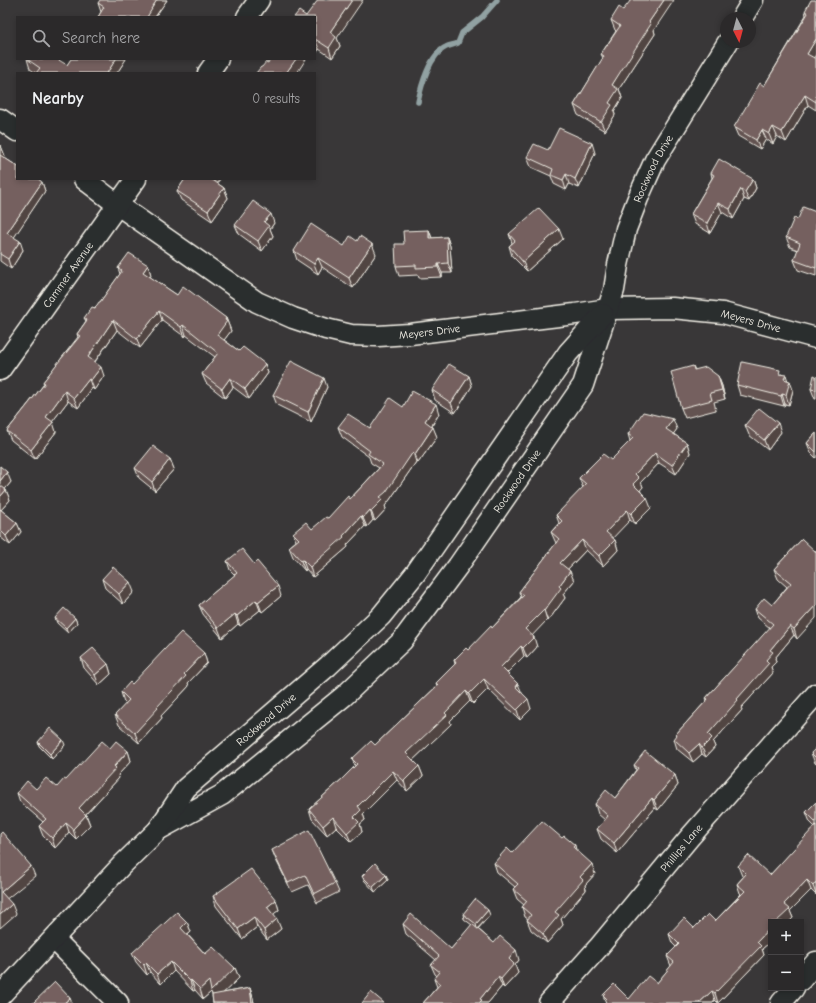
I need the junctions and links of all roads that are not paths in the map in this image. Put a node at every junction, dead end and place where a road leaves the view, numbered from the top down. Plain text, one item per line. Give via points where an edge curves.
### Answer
1 (259, 0) edge
2 (753, 0) edge
3 (746, 12) edge
4 (248, 16) edge
5 (724, 48) edge
6 (217, 60) edge
7 (209, 72) edge
8 (0, 119) edge
9 (16, 130) edge
10 (85, 180) edge
11 (135, 180) edge
12 (118, 205) junction
13 (608, 308) junction
14 (816, 338) edge
15 (0, 370) edge
16 (381, 616) junction
17 (402, 641) junction
18 (816, 694) edge
19 (158, 830) junction
20 (54, 938) junction
21 (816, 962) edge
22 (804, 976) edge
23 (791, 991) edge
24 (0, 996) edge
25 (118, 1003) edge
26 (549, 1003) edge
27 (781, 1003) edge

1 - 4 street
2 - 3 street
5 - 13 street, Rockwood Drive via 655,160 638,198 626,229
6 - 7 street
8 - 9 street
10 - 12 street, Meyers Drive
11 - 12 street, Cammer Avenue
12 - 13 street, Meyers Drive via 257,302 293,318 351,335 410,334
12 - 15 street, Cammer Avenue
13 - 14 street, Meyers Drive via 672,308 723,313
13 - 16 street, Rockwood Drive via 568,353 415,574
13 - 17 street, Rockwood Drive via 583,385 458,566
16 - 17 street
16 - 19 street, Rockwood Drive via 328,666 186,788
17 - 19 street, Rockwood Drive via 344,696 222,796
18 - 26 street, Phillips Lane
19 - 20 street, Rockwood Drive
20 - 24 street, Rockwood Drive
20 - 25 street
21 - 22 street
23 - 27 street

